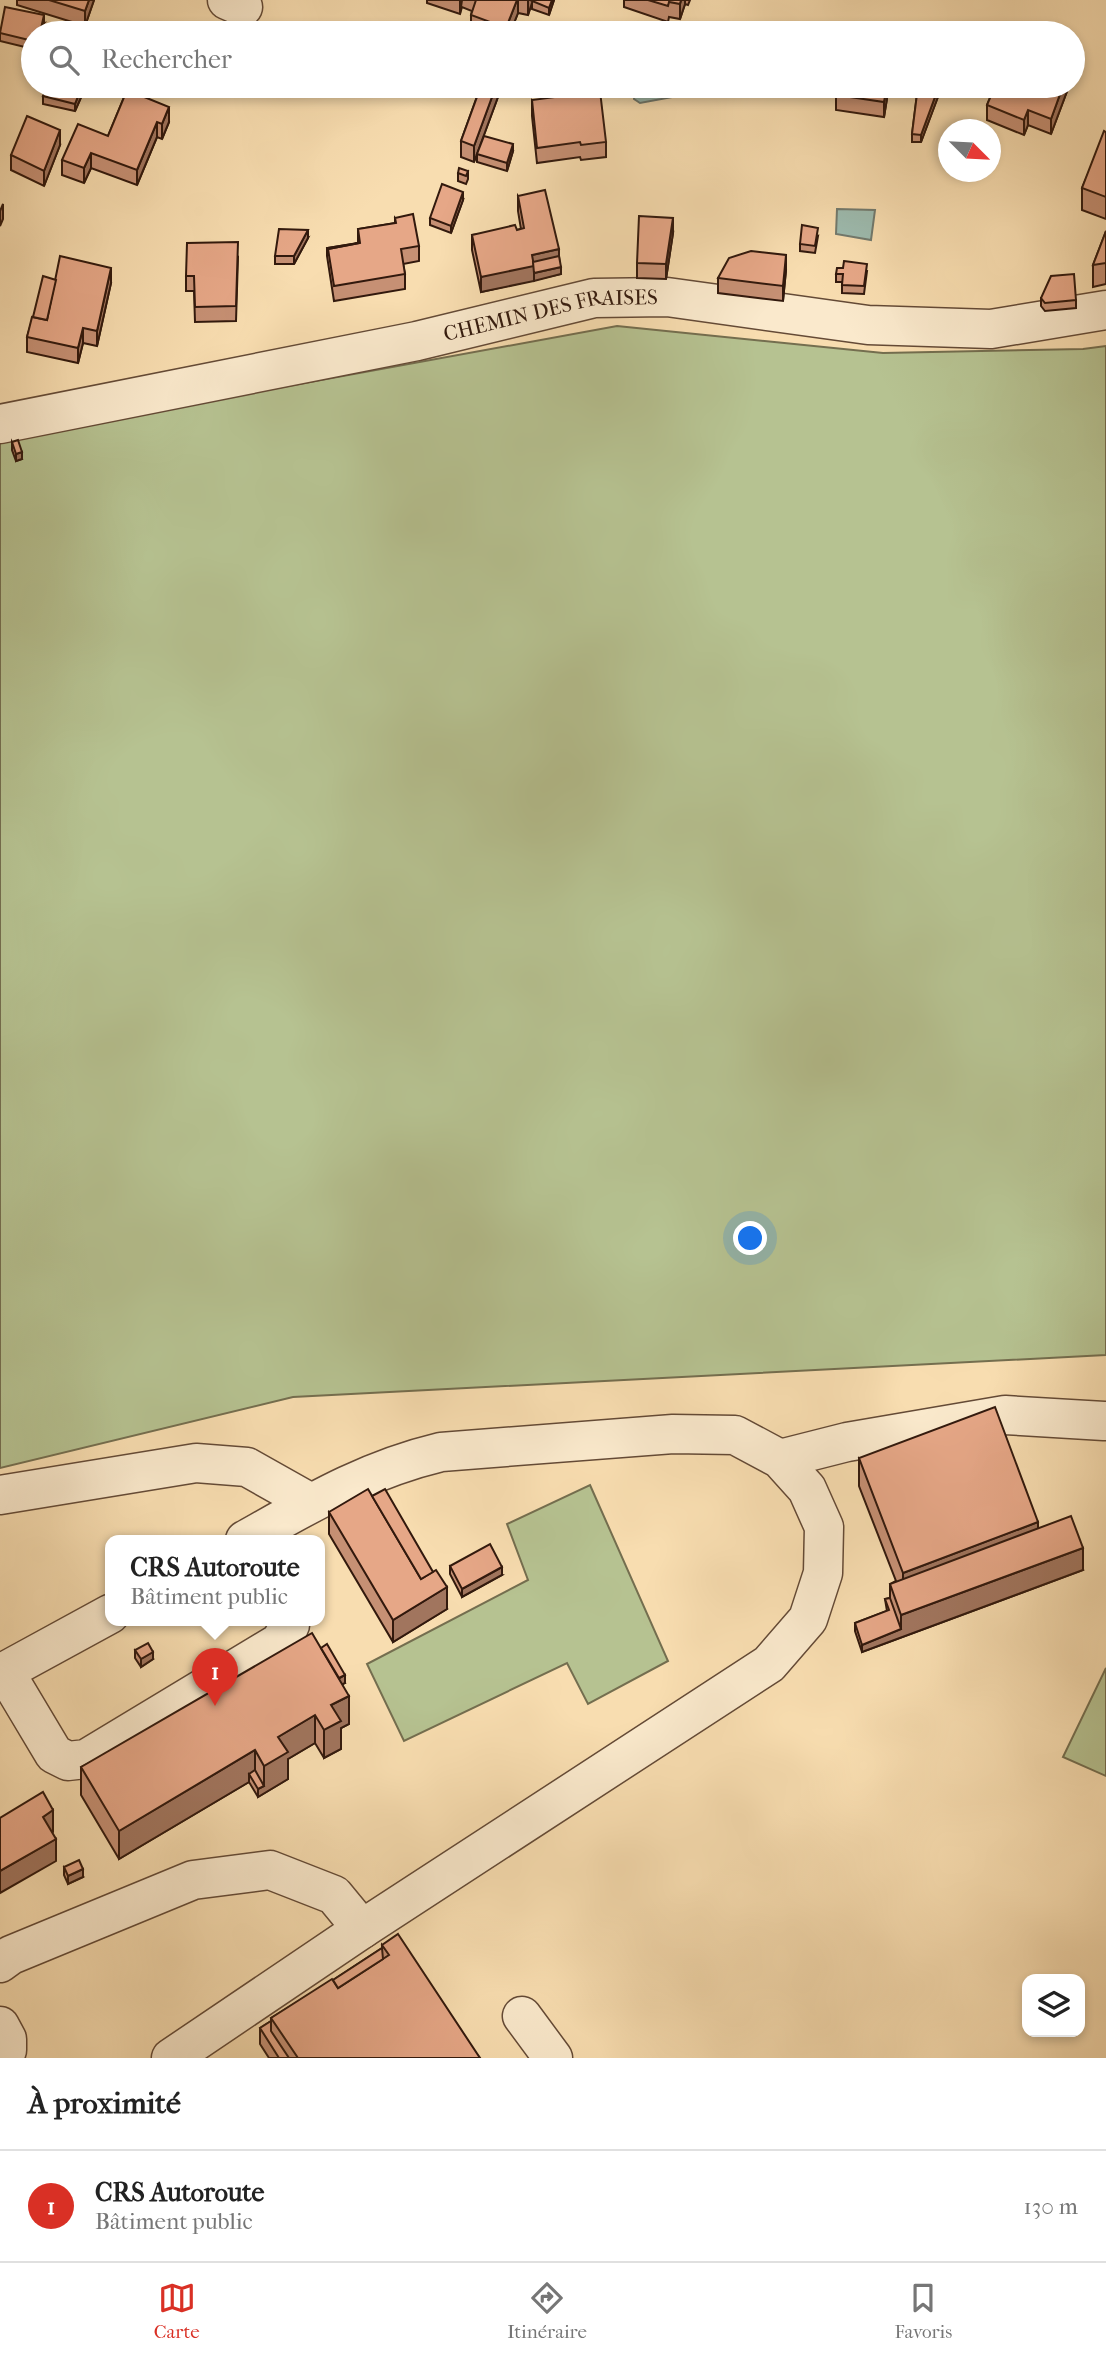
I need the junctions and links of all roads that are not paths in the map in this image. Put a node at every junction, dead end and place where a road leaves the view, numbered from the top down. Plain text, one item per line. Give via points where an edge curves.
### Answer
1 (1106, 310) edge
2 (0, 424) edge
3 (1104, 1421) dead end
4 (780, 1459) junction
5 (0, 1494) edge
6 (311, 1503) junction
7 (257, 1535) edge
8 (105, 1617) edge
9 (289, 1626) edge
10 (3, 1673) edge
11 (362, 1929) junction
12 (0, 1963) edge
13 (522, 2016) dead end
14 (0, 2025) edge
15 (0, 2054) edge
16 (171, 2058) edge
17 (553, 2058) edge

1 - 2 street, CHEMIN DES FRAISES via 991,330 868,325 667,297 594,298 417,341
3 - 4 street via 1005,1415 847,1442
4 - 6 street via 735,1435 673,1434 441,1452 367,1475
4 - 11 street via 807,1489 824,1527 823,1573 808,1619 769,1664
5 - 6 street via 196,1463 247,1467
6 - 7 street
8 - 10 street
9 - 10 street via 280,1642 86,1759 68,1761 54,1754
11 - 12 street via 334,1895 270,1870 193,1880
11 - 16 street
13 - 17 street
14 - 15 street via 7,2039 7,2050

